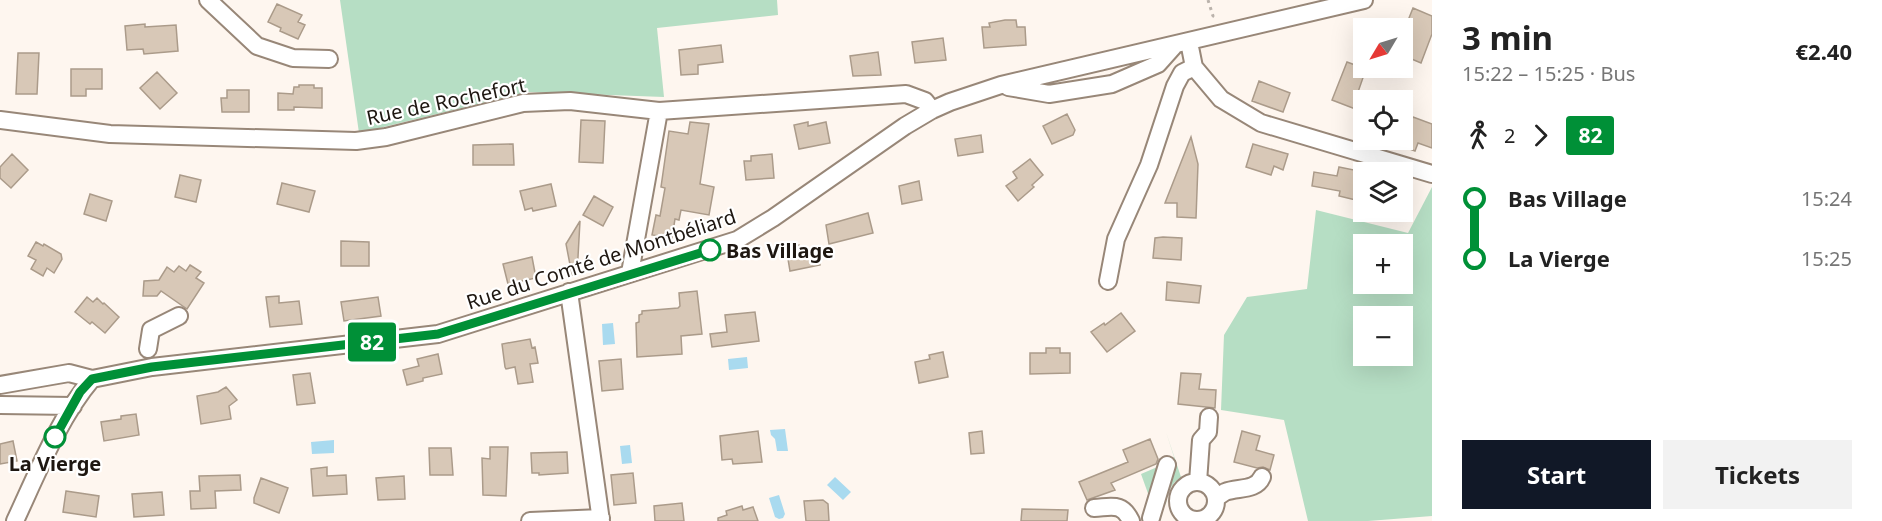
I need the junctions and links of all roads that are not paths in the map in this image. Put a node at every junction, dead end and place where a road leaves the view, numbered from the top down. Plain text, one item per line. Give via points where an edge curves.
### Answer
1 (208, 0) edge
2 (1364, 0) edge
3 (1182, 44) junction
4 (329, 59) dead end
5 (1194, 68) junction
6 (1001, 85) junction
7 (932, 110) junction
8 (659, 111) junction
9 (0, 120) edge
10 (1432, 174) edge
11 (630, 273) junction
12 (1108, 281) dead end
13 (569, 292) junction
14 (179, 316) dead end
15 (148, 349) dead end
16 (92, 379) junction
17 (0, 385) edge
18 (0, 405) edge
19 (74, 406) junction
20 (1209, 417) dead end
21 (1167, 465) dead end
22 (1262, 477) dead end
23 (1198, 482) junction
24 (1216, 498) junction
25 (1094, 508) dead end
26 (1179, 508) junction
27 (601, 519) edge
28 (1155, 519) edge
29 (15, 521) edge
30 (530, 521) edge
31 (1131, 521) edge

1 - 4 street via 257,46 293,58
2 - 3 street, Rue du Comté de Montbéliard
3 - 5 street
3 - 6 street, Rue du Comté de Montbéliard
3 - 6 street via 1158,64 1112,84 1049,94
5 - 10 street via 1221,99 1261,123
5 - 12 street via 1182,73 1175,86 1149,165 1116,239
6 - 7 street, Rue du Comté de Montbéliard
7 - 8 street, Rue de Rochefort via 925,101 906,94
7 - 11 street, Rue du Comté de Montbéliard via 736,240
8 - 9 street, Rue de Rochefort via 570,101 523,104 356,141 110,134
8 - 11 street
11 - 13 street, Rue du Comté de Montbéliard
13 - 16 street, Rue du Comté de Montbéliard via 438,334 152,367
13 - 27 street
14 - 15 street via 151,330
16 - 17 street, Rue du Comté de Montbéliard via 69,374
16 - 19 street
18 - 19 street
19 - 29 street
20 - 23 street via 1208,432 1201,440
21 - 28 street
22 - 24 street via 1260,483
23 - 24 street via 1210,487
23 - 26 street via 1182,489
24 - 26 street via 1210,515 1199,520 1187,517
25 - 31 street via 1119,507
26 - 28 street
27 - 30 street

